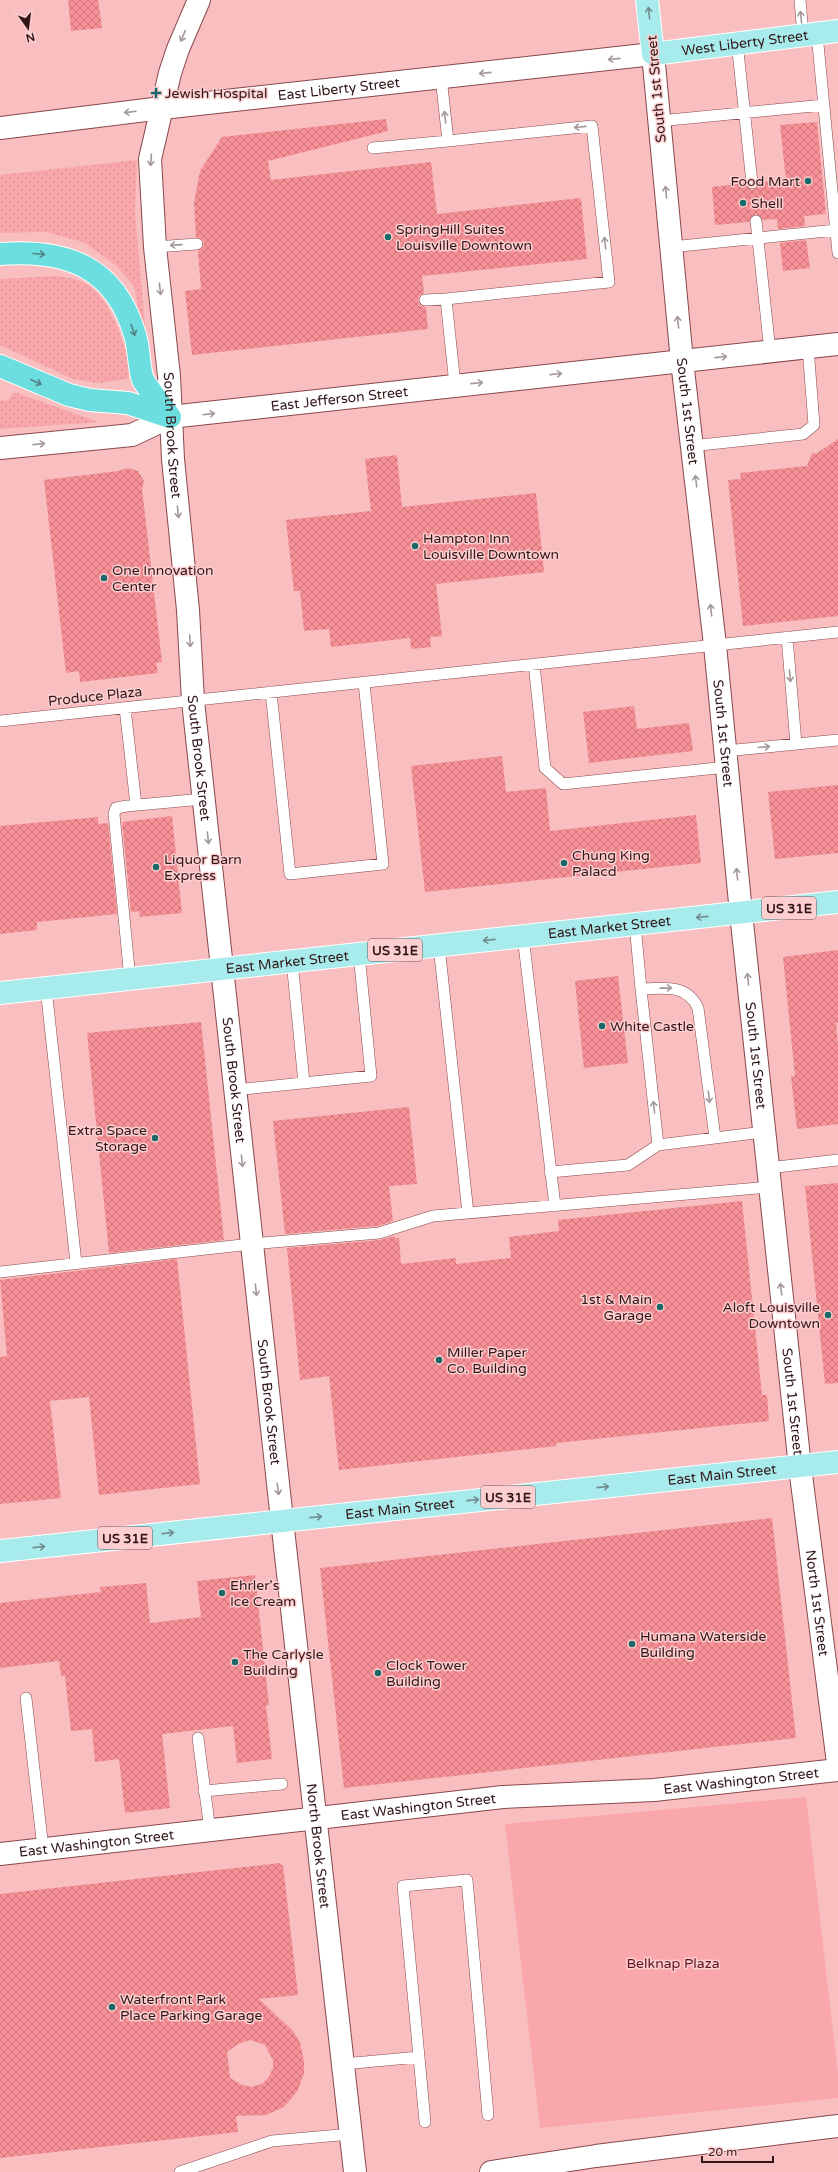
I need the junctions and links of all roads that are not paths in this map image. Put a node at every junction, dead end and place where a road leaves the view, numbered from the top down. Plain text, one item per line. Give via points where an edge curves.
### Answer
1 (199, 0) edge
2 (647, 0) edge
3 (800, 0) edge
4 (819, 33) edge
5 (737, 42) junction
6 (653, 54) junction
7 (441, 78) junction
8 (824, 105) junction
9 (162, 108) junction
10 (745, 113) junction
11 (659, 121) junction
12 (0, 128) edge
13 (448, 141) junction
14 (373, 148) dead end
15 (752, 183) dead end
16 (756, 221) dead end
17 (836, 230) junction
18 (758, 238) junction
19 (197, 244) dead end
20 (155, 247) junction
21 (671, 247) junction
22 (838, 253) edge
23 (0, 254) edge
24 (446, 299) junction
25 (425, 300) dead end
26 (838, 344) edge
27 (808, 347) junction
28 (770, 351) junction
29 (682, 361) junction
30 (0, 366) edge
31 (455, 385) junction
32 (170, 417) junction
33 (692, 446) junction
34 (0, 448) edge
35 (838, 632) edge
36 (787, 637) junction
37 (715, 645) junction
38 (534, 664) junction
39 (364, 683) junction
40 (271, 692) junction
41 (193, 701) junction
42 (125, 708) junction
43 (0, 722) edge
44 (838, 740) edge
45 (796, 744) junction
46 (726, 759) junction
47 (203, 799) junction
48 (136, 805) junction
49 (838, 902) edge
50 (741, 913) junction
51 (635, 924) junction
52 (523, 936) junction
53 (439, 946) junction
54 (358, 954) junction
55 (292, 961) junction
56 (221, 969) junction
57 (130, 979) junction
58 (46, 988) junction
59 (641, 989) junction
60 (0, 992) edge
61 (304, 1083) junction
62 (234, 1090) junction
63 (764, 1132) junction
64 (714, 1138) junction
65 (658, 1145) junction
66 (838, 1160) edge
67 (550, 1172) junction
68 (768, 1177) junction
69 (555, 1206) junction
70 (468, 1213) junction
71 (251, 1244) junction
72 (76, 1263) junction
73 (0, 1272) edge
74 (838, 1462) edge
75 (800, 1467) junction
76 (282, 1520) junction
77 (0, 1551) edge
78 (26, 1698) dead end
79 (198, 1738) dead end
80 (838, 1763) edge
81 (838, 1770) edge
82 (282, 1784) dead end
83 (204, 1791) junction
84 (316, 1819) junction
85 (210, 1830) junction
86 (43, 1849) junction
87 (0, 1854) edge
88 (419, 2057) junction
89 (343, 2064) junction
90 (488, 2115) dead end
91 (425, 2122) dead end
92 (838, 2126) edge
93 (351, 2134) junction
94 (597, 2164) edge
95 (180, 2172) edge
96 (355, 2172) edge
97 (491, 2172) edge

1 -> 9 street, South Brook Street via 178,49
6 -> 2 main road, South 1st Street
4 -> 3 lane
4 - 5 main road, West Liberty Street
4 - 8 lane
5 - 6 main road, West Liberty Street
5 - 10 lane
6 -> 7 street, East Liberty Street
6 - 11 street, South 1st Street
7 - 9 street, East Liberty Street
13 -> 7 lane
8 - 10 lane
8 - 17 lane
9 -> 12 street, East Liberty Street
9 -> 20 street, South Brook Street via 150,159
10 - 11 lane
10 - 15 lane
21 -> 11 street, South 1st Street
13 - 14 lane
24 -> 13 lane via 608,282 592,126
16 - 18 lane
17 - 18 lane
17 - 22 lane
18 - 21 lane
18 - 28 lane
19 -> 20 lane
20 -> 32 street, South Brook Street via 169,376
29 -> 21 street, South 1st Street
23 -> 32 highway via 21,252 71,259 101,277 119,298 128,316 135,335 143,378
24 - 25 lane
24 - 31 lane
26 - 27 street, East Jefferson Street
27 - 28 street, East Jefferson Street
27 - 33 lane via 814,425 804,434
29 -> 28 street, East Jefferson Street
31 -> 29 street, East Jefferson Street
29 - 33 street, South 1st Street
30 -> 32 highway via 69,395 90,400 128,403
32 -> 31 street, East Jefferson Street
34 -> 32 street, East Jefferson Street via 132,435
32 -> 41 street, South Brook Street via 188,610
37 -> 33 street, South 1st Street
35 - 36 lane, Produce Plaza
36 - 37 lane, Produce Plaza
36 -> 45 lane
37 - 38 lane, Produce Plaza
37 - 46 street, South 1st Street
38 - 39 lane, Produce Plaza
38 - 46 lane via 545,768 563,784
39 - 40 lane, Produce Plaza
39 - 40 lane via 383,864 290,874
40 - 41 lane, Produce Plaza
41 - 42 lane, Produce Plaza
41 - 47 street, South Brook Street
42 - 43 lane, Produce Plaza
42 - 48 lane
44 - 45 lane
46 -> 45 lane
50 -> 46 street, South 1st Street
47 - 48 lane
47 -> 56 street, South Brook Street
48 - 57 lane via 116,808 114,814
49 - 50 main road, US 31E
50 -> 51 main road, East Market Street / US 31E
63 -> 50 street, South 1st Street
51 - 52 main road, East Market Street / US 31E
51 - 59 lane
52 -> 53 main road, East Market Street / US 31E
52 - 67 lane
53 - 54 main road, East Market Street / US 31E
53 - 70 lane
54 - 55 main road, East Market Street / US 31E
54 - 61 lane via 371,1076
55 - 56 main road, East Market Street / US 31E
55 - 61 lane
56 - 57 main road, East Market Street / US 31E
56 - 62 street, South Brook Street
57 - 58 main road, East Market Street / US 31E
58 - 60 main road, East Market Street / US 31E
58 - 72 lane
59 -> 64 lane via 673,988 684,992 696,1004
65 -> 59 lane
61 - 62 lane
62 -> 71 street, South Brook Street
63 - 64 lane
63 - 68 street, South 1st Street
64 - 65 lane
65 - 67 lane via 628,1165
66 - 68 lane
67 - 69 lane
68 - 69 lane
75 -> 68 street, South 1st Street
69 - 70 lane
70 - 71 lane via 434,1216 379,1233
71 - 72 lane
71 -> 76 street, South Brook Street
72 - 73 lane
74 - 75 main road, US 31E
76 -> 75 main road, East Main Street / US 31E
75 - 80 street, North 1st Street
77 -> 76 main road, East Main Street / US 31E
76 - 84 street, North Brook Street
78 - 86 lane
79 - 83 lane
81 - 84 street, East Washington Street via 654,1790 503,1797
82 - 83 lane
83 - 85 lane
84 - 85 street, East Washington Street
84 - 89 street, North Brook Street
85 - 86 street, East Washington Street
86 - 87 street, East Washington Street
88 - 89 lane
88 - 90 lane via 404,1886 467,1880
88 - 91 lane
89 - 93 street, North Brook Street
92 - 94 street
93 - 95 lane via 272,2141
93 - 96 street, North Brook Street
94 - 97 street

